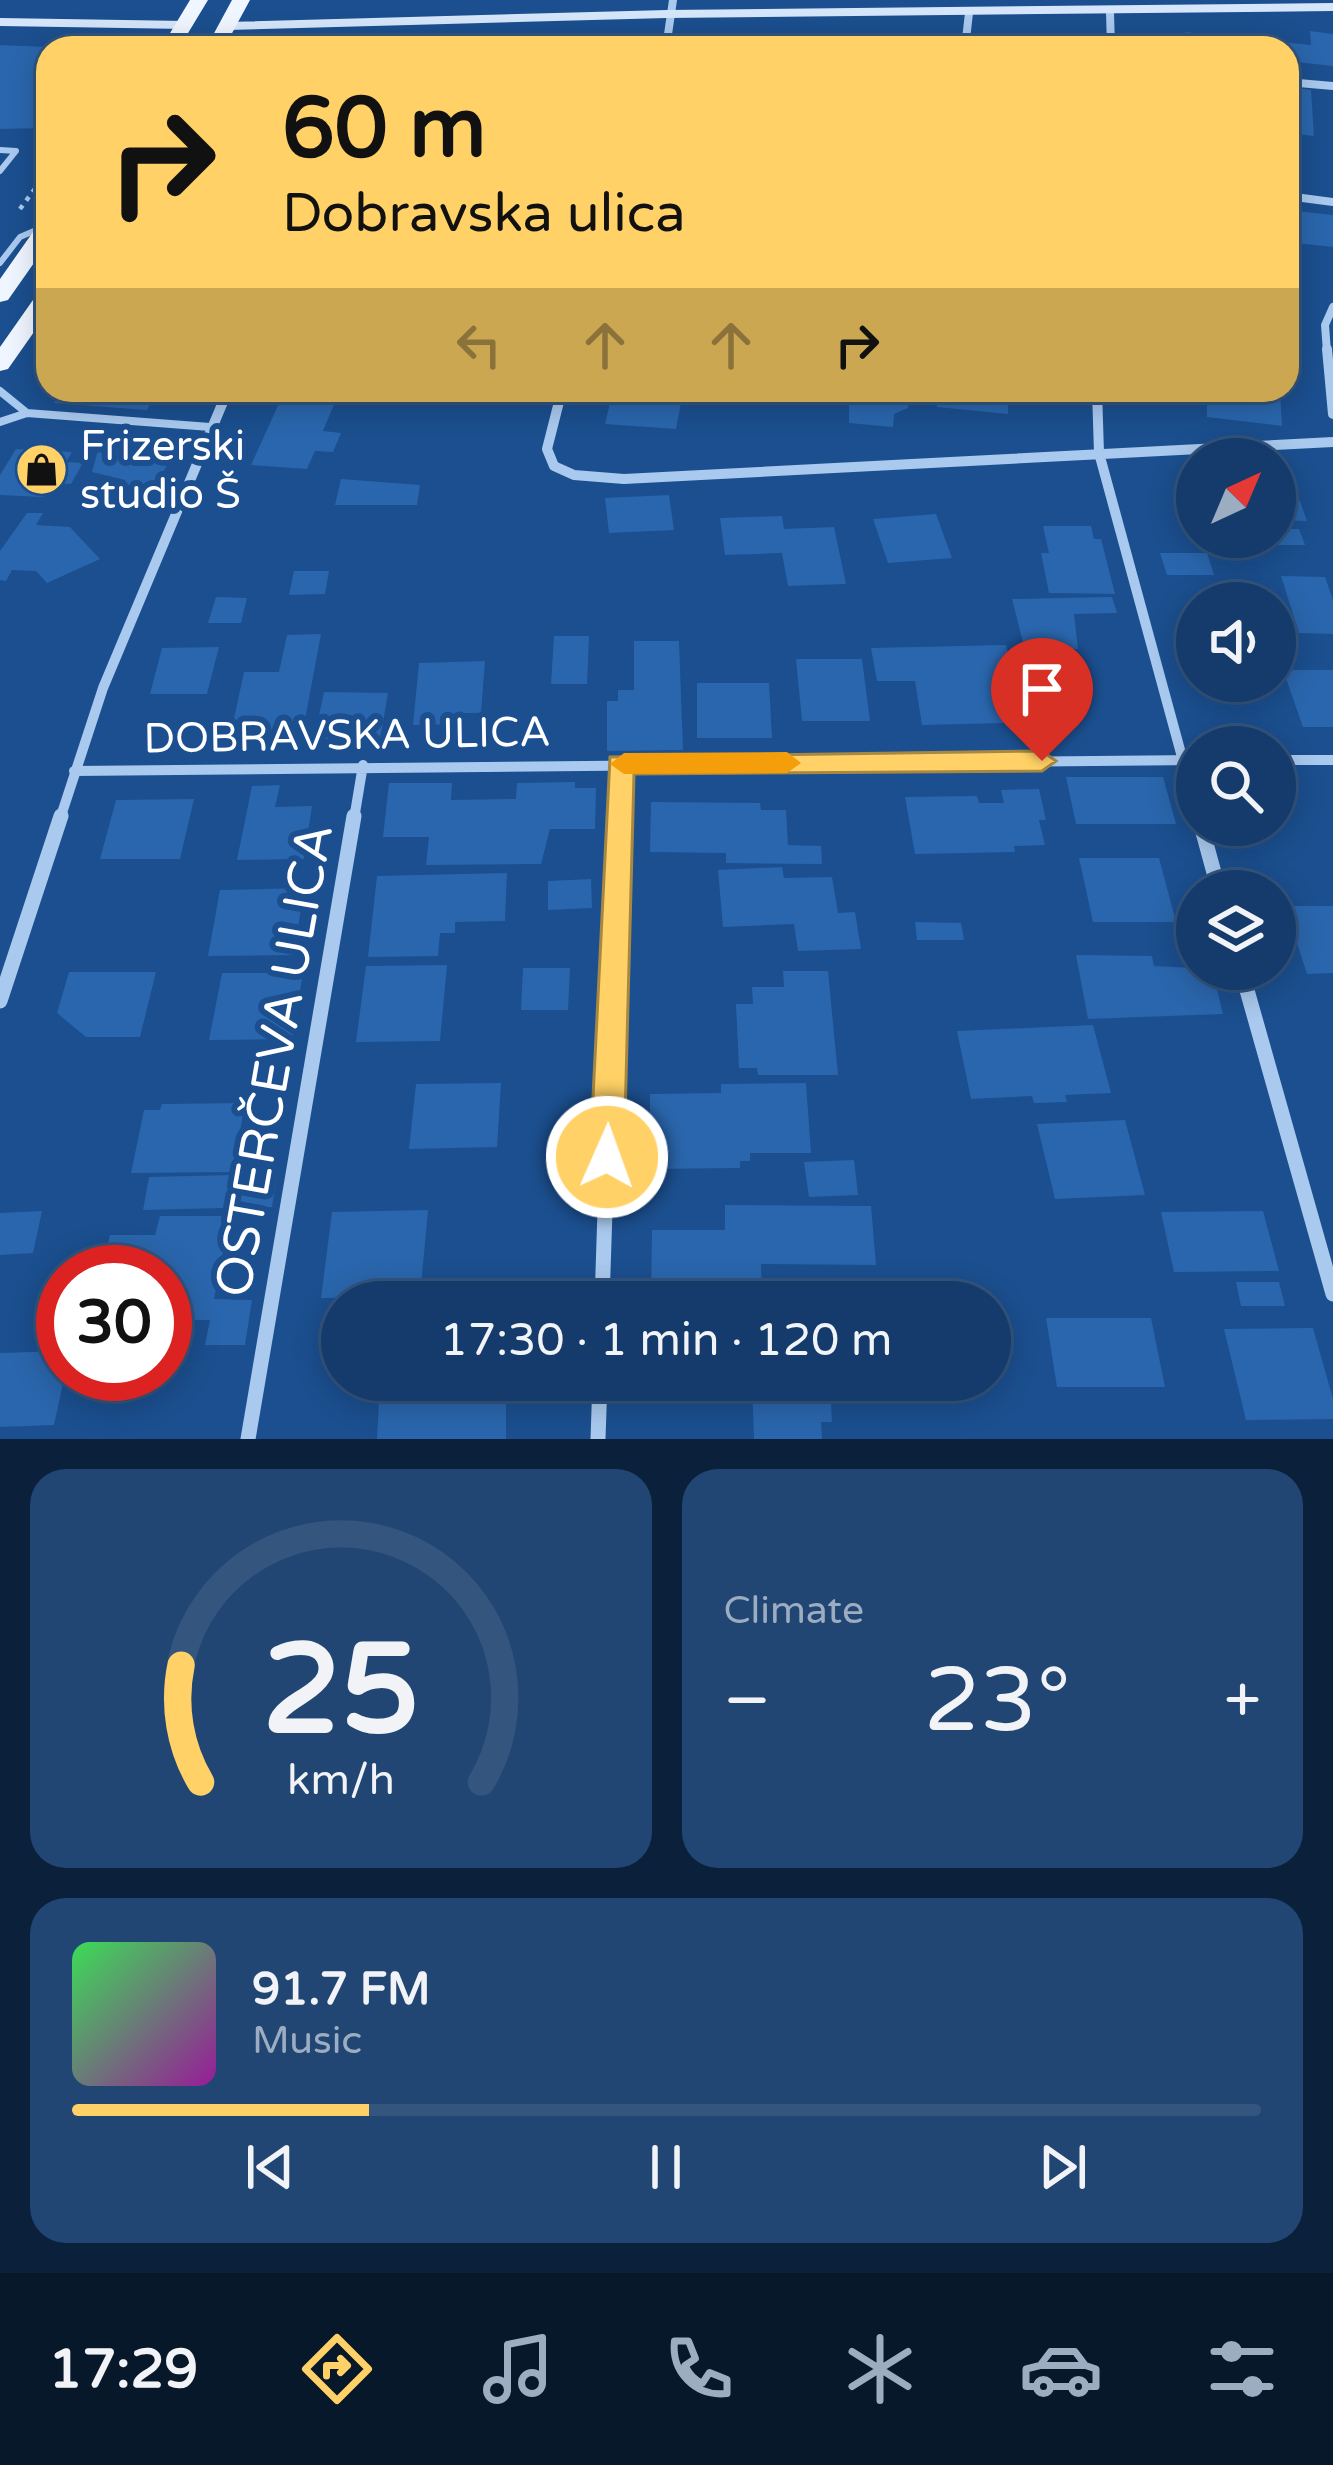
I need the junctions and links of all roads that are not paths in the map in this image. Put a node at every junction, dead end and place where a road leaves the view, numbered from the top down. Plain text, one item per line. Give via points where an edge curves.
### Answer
1 (199, 0) edge
2 (241, 0) edge
3 (1184, 5) edge
4 (670, 7) edge
5 (1333, 7) edge
6 (1110, 12) junction
7 (969, 14) junction
8 (0, 22) edge
9 (186, 25) junction
10 (228, 26) junction
11 (178, 36) edge
12 (222, 36) edge
13 (966, 36) edge
14 (1111, 36) edge
15 (1299, 83) edge
16 (1333, 86) edge
17 (0, 150) edge
18 (0, 171) edge
19 (1299, 198) edge
20 (1333, 202) edge
21 (36, 231) edge
22 (36, 243) edge
23 (0, 262) edge
24 (0, 295) edge
25 (1333, 307) edge
26 (36, 312) edge
27 (0, 364) edge
28 (0, 391) edge
29 (222, 402) edge
30 (559, 402) edge
31 (1097, 402) edge
32 (27, 413) junction
33 (1333, 414) edge
34 (0, 422) edge
35 (210, 427) junction
36 (1333, 442) edge
37 (1099, 453) junction
38 (1180, 726) edge
39 (1176, 760) edge
40 (1296, 760) edge
41 (1333, 760) edge
42 (363, 764) junction
43 (620, 764) junction
44 (74, 771) junction
45 (1247, 990) edge
46 (0, 1001) edge
47 (603, 1281) edge
48 (1333, 1294) edge
49 (599, 1401) edge
50 (248, 1439) edge
51 (598, 1439) edge

1 - 9 main road
2 - 10 main road
3 - 5 street
3 - 6 street
4 - 7 street
4 - 10 street
6 - 7 street
6 - 14 street
7 - 13 street
8 - 9 street
9 - 10 main road
9 - 11 main road
10 - 12 main road
15 - 16 street
17 - 18 lane via 16,151
19 - 20 street
21 - 23 lane
22 - 24 main road
25 - 33 street via 1325,325
26 - 27 main road
28 - 32 lane
29 - 35 street, DOBRAVSKA ULICA
30 - 37 street via 548,449 554,466 574,475 625,479
31 - 37 street
32 - 34 lane
32 - 35 lane
35 - 44 street, DOBRAVSKA ULICA
36 - 37 street
37 - 38 street
39 - 43 street, DOBRAVSKA ULICA
40 - 41 street
42 - 43 street, DOBRAVSKA ULICA
42 - 44 street, DOBRAVSKA ULICA
42 - 50 street, OSTERČEVA ULICA
43 - 47 street
44 - 46 street, DOBRAVSKA ULICA
45 - 48 street
49 - 51 street

